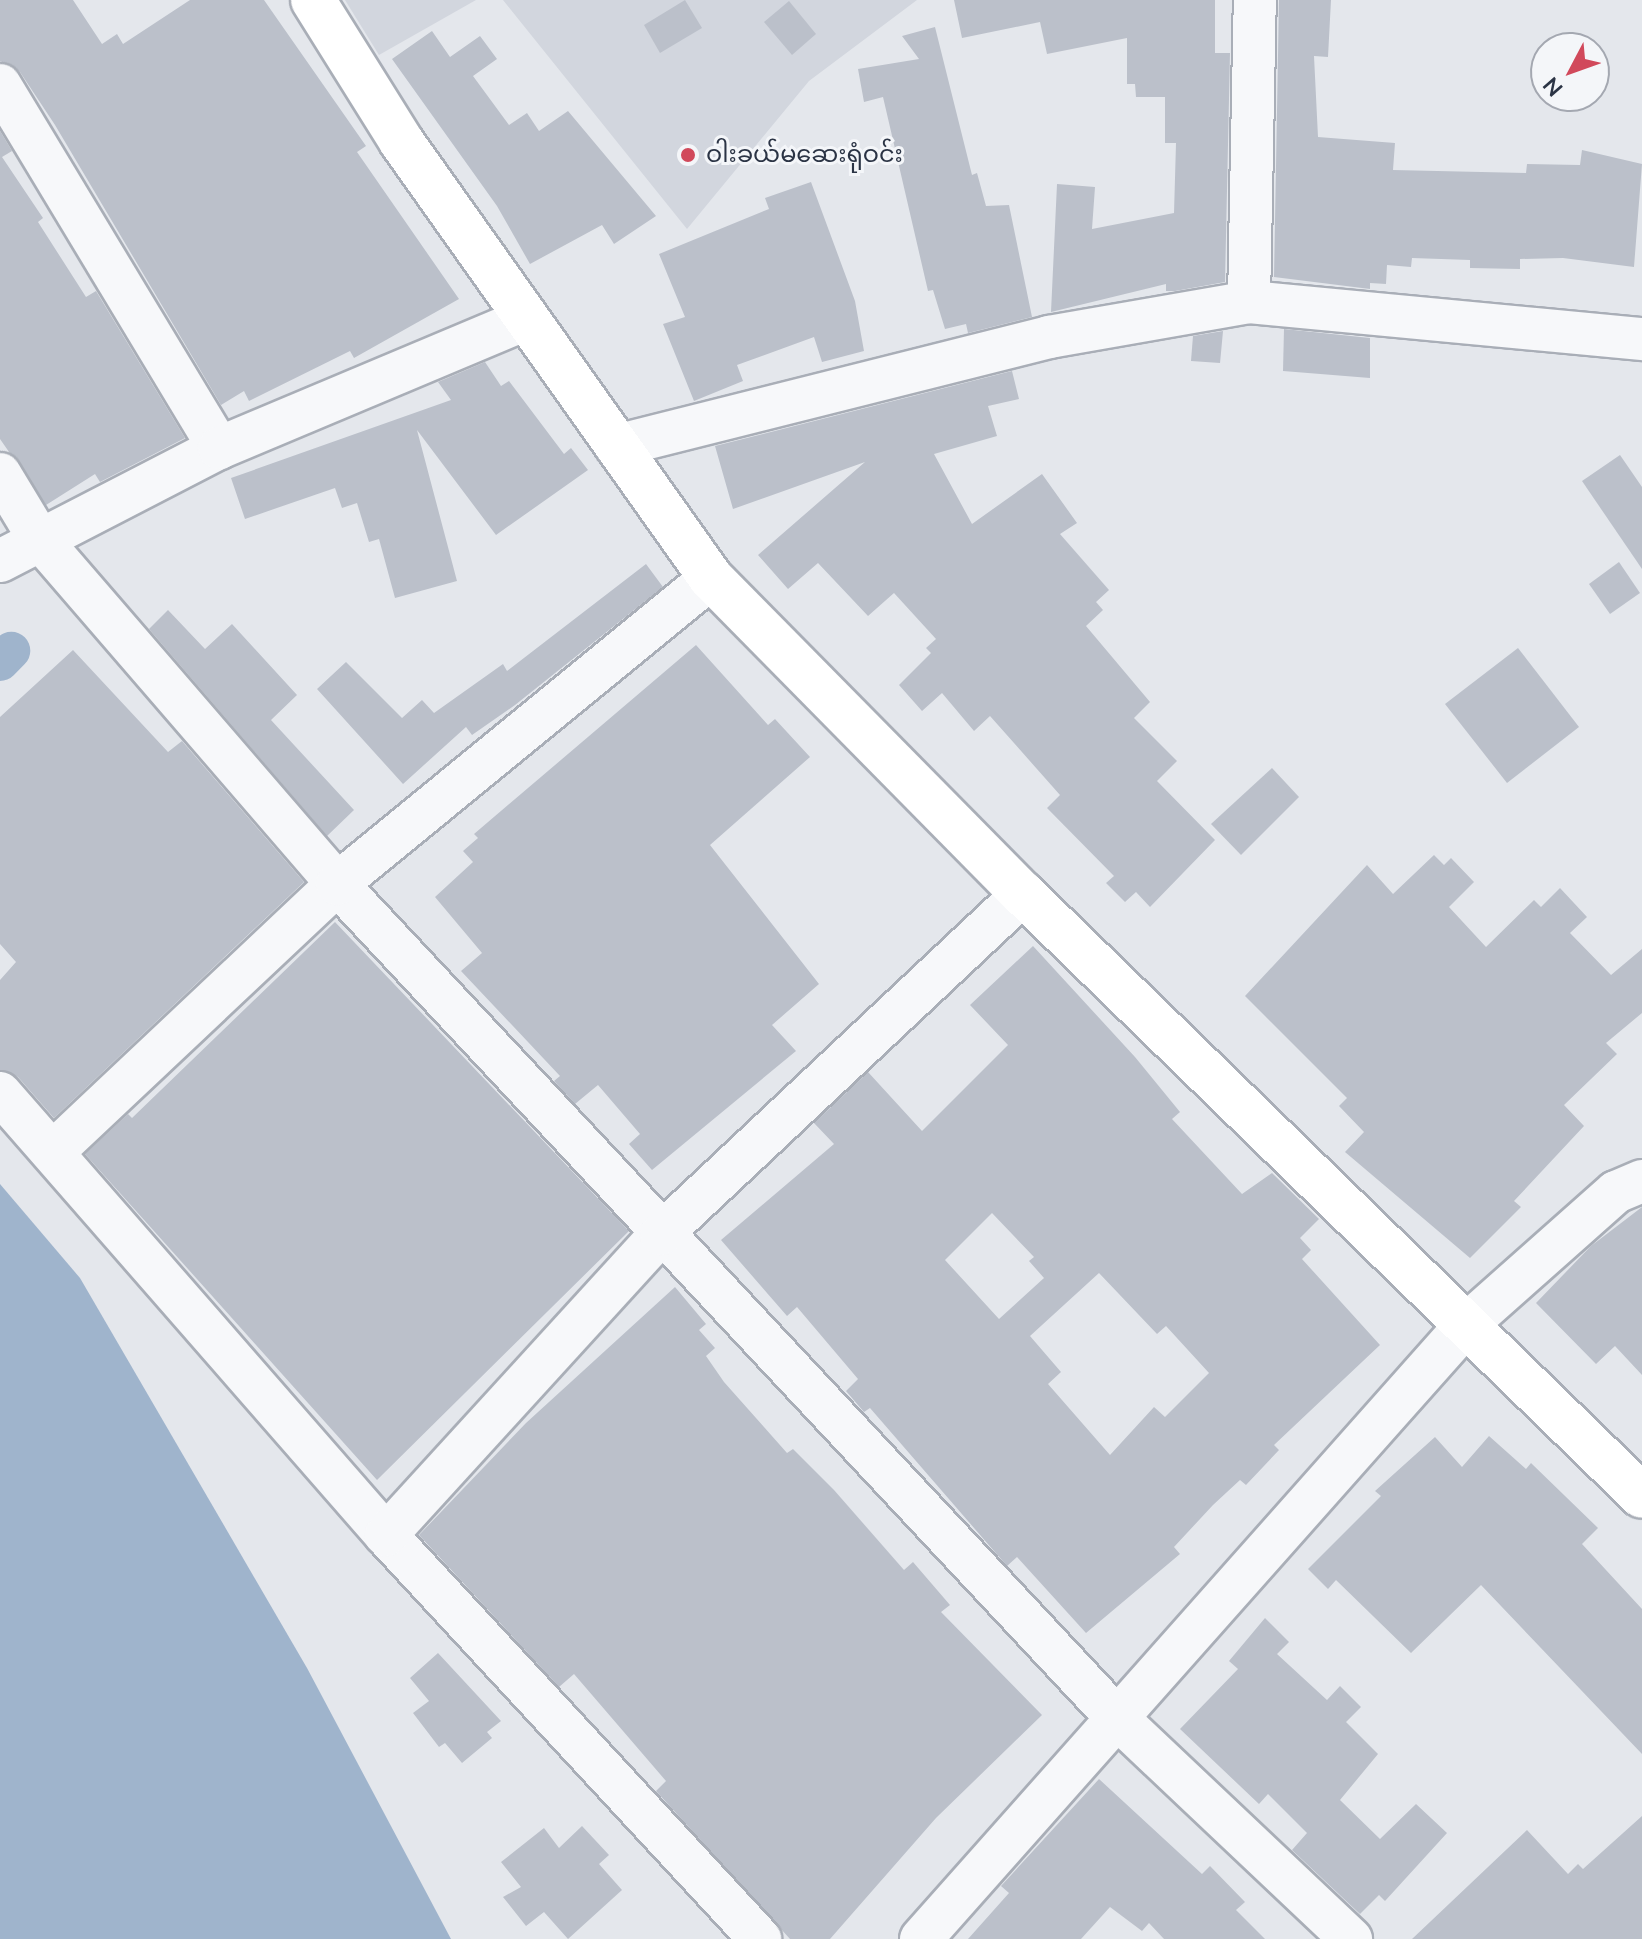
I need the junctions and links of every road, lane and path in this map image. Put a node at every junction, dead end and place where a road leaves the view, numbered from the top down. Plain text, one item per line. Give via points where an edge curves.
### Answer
1 (313, 0) edge
2 (1255, 0) edge
3 (0, 85) edge
4 (1249, 302) junction
5 (524, 320) junction
6 (1642, 339) edge
7 (616, 446) junction
8 (219, 448) junction
9 (0, 474) edge
10 (38, 537) junction
11 (0, 561) edge
12 (711, 578) junction
13 (337, 884) junction
14 (1023, 894) junction
15 (0, 1093) edge
16 (55, 1150) junction
17 (1642, 1181) edge
18 (661, 1234) junction
19 (1466, 1325) junction
20 (1642, 1496) edge
21 (386, 1535) junction
22 (1115, 1716) junction
23 (760, 1939) edge
24 (921, 1939) edge
25 (1351, 1939) edge

1 - 5 street
2 - 4 street
3 - 8 street
4 - 6 street
4 - 7 street via 1049,337
5 - 7 street
5 - 8 street
7 - 12 street
8 - 10 street
9 - 10 street
10 - 11 street
10 - 13 street
12 - 13 street
12 - 14 street
13 - 16 street
13 - 18 street
14 - 18 street
14 - 19 street
15 - 16 street
16 - 21 street
17 - 19 street via 1616,1192
18 - 21 street
18 - 22 street
19 - 20 street
19 - 22 street
21 - 23 street
22 - 24 street
22 - 25 street

